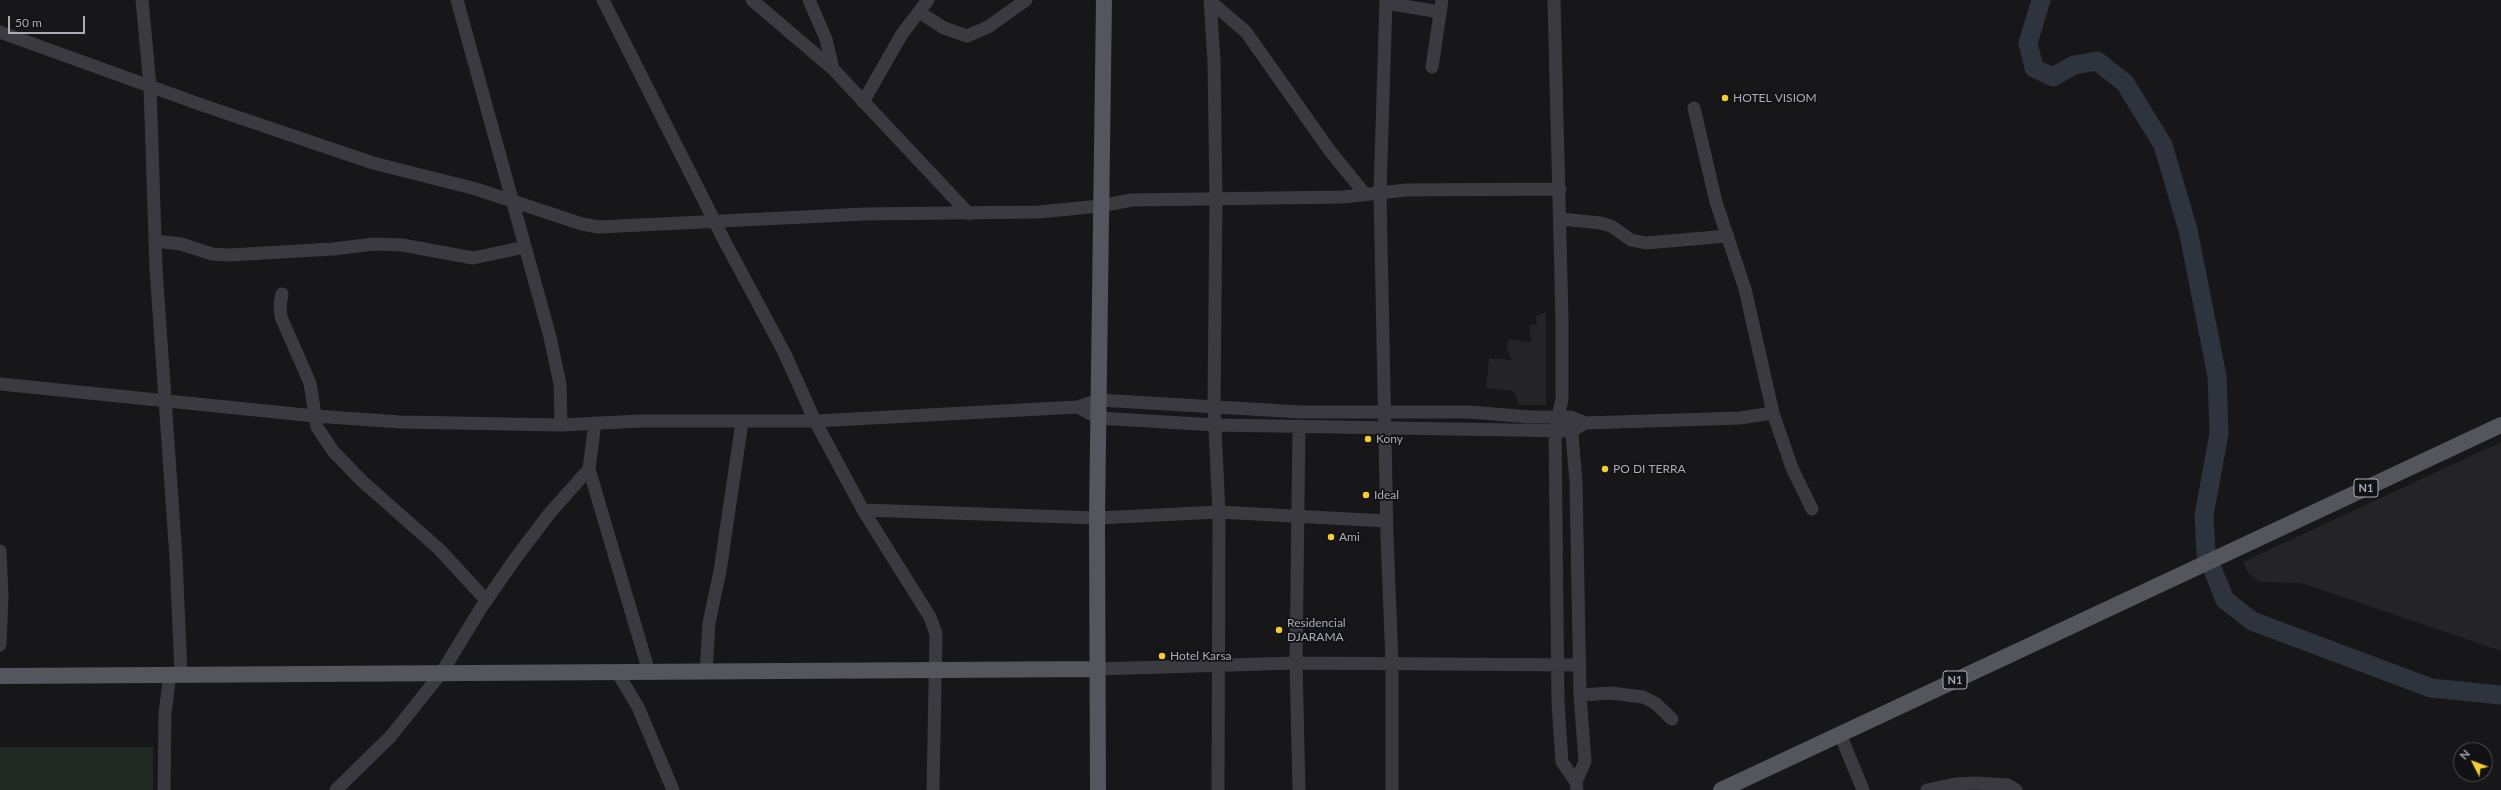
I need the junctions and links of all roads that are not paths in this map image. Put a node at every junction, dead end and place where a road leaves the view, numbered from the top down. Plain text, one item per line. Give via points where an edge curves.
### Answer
1 (142, 0) edge
2 (457, 0) edge
3 (603, 0) edge
4 (752, 0) edge
5 (809, 0) edge
6 (928, 0) edge
7 (1026, 0) edge
8 (1104, 0) edge
9 (1210, 0) edge
10 (1554, 0) edge
11 (1386, 2) edge
12 (1441, 6) edge
13 (919, 12) junction
14 (0, 32) edge
15 (1432, 67) dead end
16 (833, 69) junction
17 (150, 86) junction
18 (862, 102) junction
19 (1694, 108) dead end
20 (1560, 189) junction
21 (1380, 193) junction
22 (1365, 194) junction
23 (1216, 199) junction
24 (513, 202) junction
25 (1100, 206) junction
26 (969, 214) junction
27 (1561, 219) junction
28 (714, 220) junction
29 (1728, 236) junction
30 (156, 241) junction
31 (525, 247) junction
32 (282, 294) dead end
33 (0, 384) edge
34 (1562, 399) junction
35 (1099, 400) junction
36 (166, 402) junction
37 (1078, 407) junction
38 (1214, 407) junction
39 (1385, 412) junction
40 (1773, 413) junction
41 (315, 416) junction
42 (1098, 418) junction
43 (815, 421) junction
44 (742, 422) junction
45 (595, 424) junction
46 (1556, 424) junction
47 (1571, 424) junction
48 (1216, 425) junction
49 (2501, 425) edge
50 (561, 426) junction
51 (1299, 426) junction
52 (1386, 428) junction
53 (589, 469) junction
54 (1812, 509) dead end
55 (863, 510) junction
56 (1219, 512) junction
57 (1097, 518) junction
58 (1296, 518) junction
59 (1386, 521) junction
60 (0, 550) edge
61 (486, 600) junction
62 (0, 646) edge
63 (1296, 663) junction
64 (1392, 663) junction
65 (1559, 664) junction
66 (1580, 665) junction
67 (1219, 666) junction
68 (1097, 669) junction
69 (442, 672) junction
70 (617, 672) junction
71 (649, 672) junction
72 (706, 672) junction
73 (934, 672) junction
74 (176, 674) junction
75 (0, 676) edge
76 (1580, 695) junction
77 (1672, 719) dead end
78 (1840, 734) junction
79 (1577, 786) edge
80 (339, 789) edge
81 (164, 790) edge
82 (673, 790) edge
83 (933, 790) edge
84 (1098, 790) edge
85 (1218, 790) edge
86 (1299, 790) edge
87 (1392, 790) edge
88 (1721, 790) edge
89 (1863, 790) edge
90 (1927, 790) edge
91 (2016, 790) edge

1 - 17 street
2 - 24 street
3 - 28 street
4 - 16 street
5 - 16 street via 826,40
6 - 13 street
7 - 13 street via 988,27 967,36 944,28
8 - 25 main road
9 - 22 street via 1246,32 1330,151
9 - 23 street via 1214,61
10 - 20 street
11 - 12 street
11 - 21 street
12 - 15 street
13 - 18 street via 902,34
14 - 17 street
16 - 18 street
17 - 24 street via 373,163 476,189
17 - 30 street
18 - 26 street via 892,130
19 - 29 street via 1716,202
20 - 21 street via 1406,190
20 - 27 street
21 - 22 street
21 - 39 street
22 - 23 street via 1328,198
23 - 25 street via 1132,200
23 - 38 street
24 - 28 street via 599,227
24 - 31 street
25 - 26 street via 1039,212
25 - 35 main road
26 - 28 street via 865,214
27 - 29 street via 1600,222 1611,226 1631,240 1646,243
27 - 34 street
28 - 43 street via 784,352
29 - 40 street via 1745,289
30 - 31 street via 181,244 212,254 230,255 333,250 374,244 402,245 473,258
30 - 36 street
31 - 50 street via 555,358 560,384
32 - 41 street via 281,317 310,383
33 - 36 street
34 - 46 street
34 - 47 street
35 - 37 street
35 - 38 street
35 - 42 main road
36 - 41 street
36 - 74 street
37 - 42 street
37 - 43 street
38 - 39 street via 1301,412
38 - 48 street
39 - 46 street via 1470,412
39 - 52 street
40 - 47 street via 1740,418
40 - 54 street via 1792,468
41 - 50 street via 400,422
41 - 61 street via 317,427 333,450 357,476 439,549
42 - 48 street
42 - 57 main road
43 - 44 street
43 - 55 street
44 - 45 street via 708,420
44 - 72 street via 722,563 709,623
45 - 50 street
45 - 53 street
46 - 47 street
46 - 52 street
46 - 65 street
47 - 66 street via 1576,482
48 - 51 street
48 - 56 street
49 - 78 main road, N1
51 - 52 street
51 - 58 street
52 - 59 street
53 - 61 street via 549,514
53 - 71 street
55 - 57 street
55 - 73 street via 930,617 936,634
56 - 57 street
56 - 58 street
56 - 67 street
57 - 68 main road
58 - 59 street
58 - 63 street
59 - 64 street
60 - 62 street
61 - 69 street
63 - 64 street
63 - 67 street
63 - 86 street
64 - 65 street
64 - 87 street
65 - 66 street
65 - 79 street via 1558,703 1562,762
66 - 76 street
67 - 68 street
67 - 85 street
68 - 73 main road
68 - 84 main road
69 - 70 main road
69 - 74 main road
69 - 80 street via 391,736
70 - 71 main road
70 - 82 street via 638,707
71 - 72 main road
72 - 73 main road
73 - 83 street
74 - 75 main road
74 - 81 street via 165,713
76 - 77 street via 1611,693 1643,697 1655,703
76 - 79 street via 1584,761
78 - 88 main road, N1
78 - 89 street
90 - 91 street via 1976,783 2008,785

